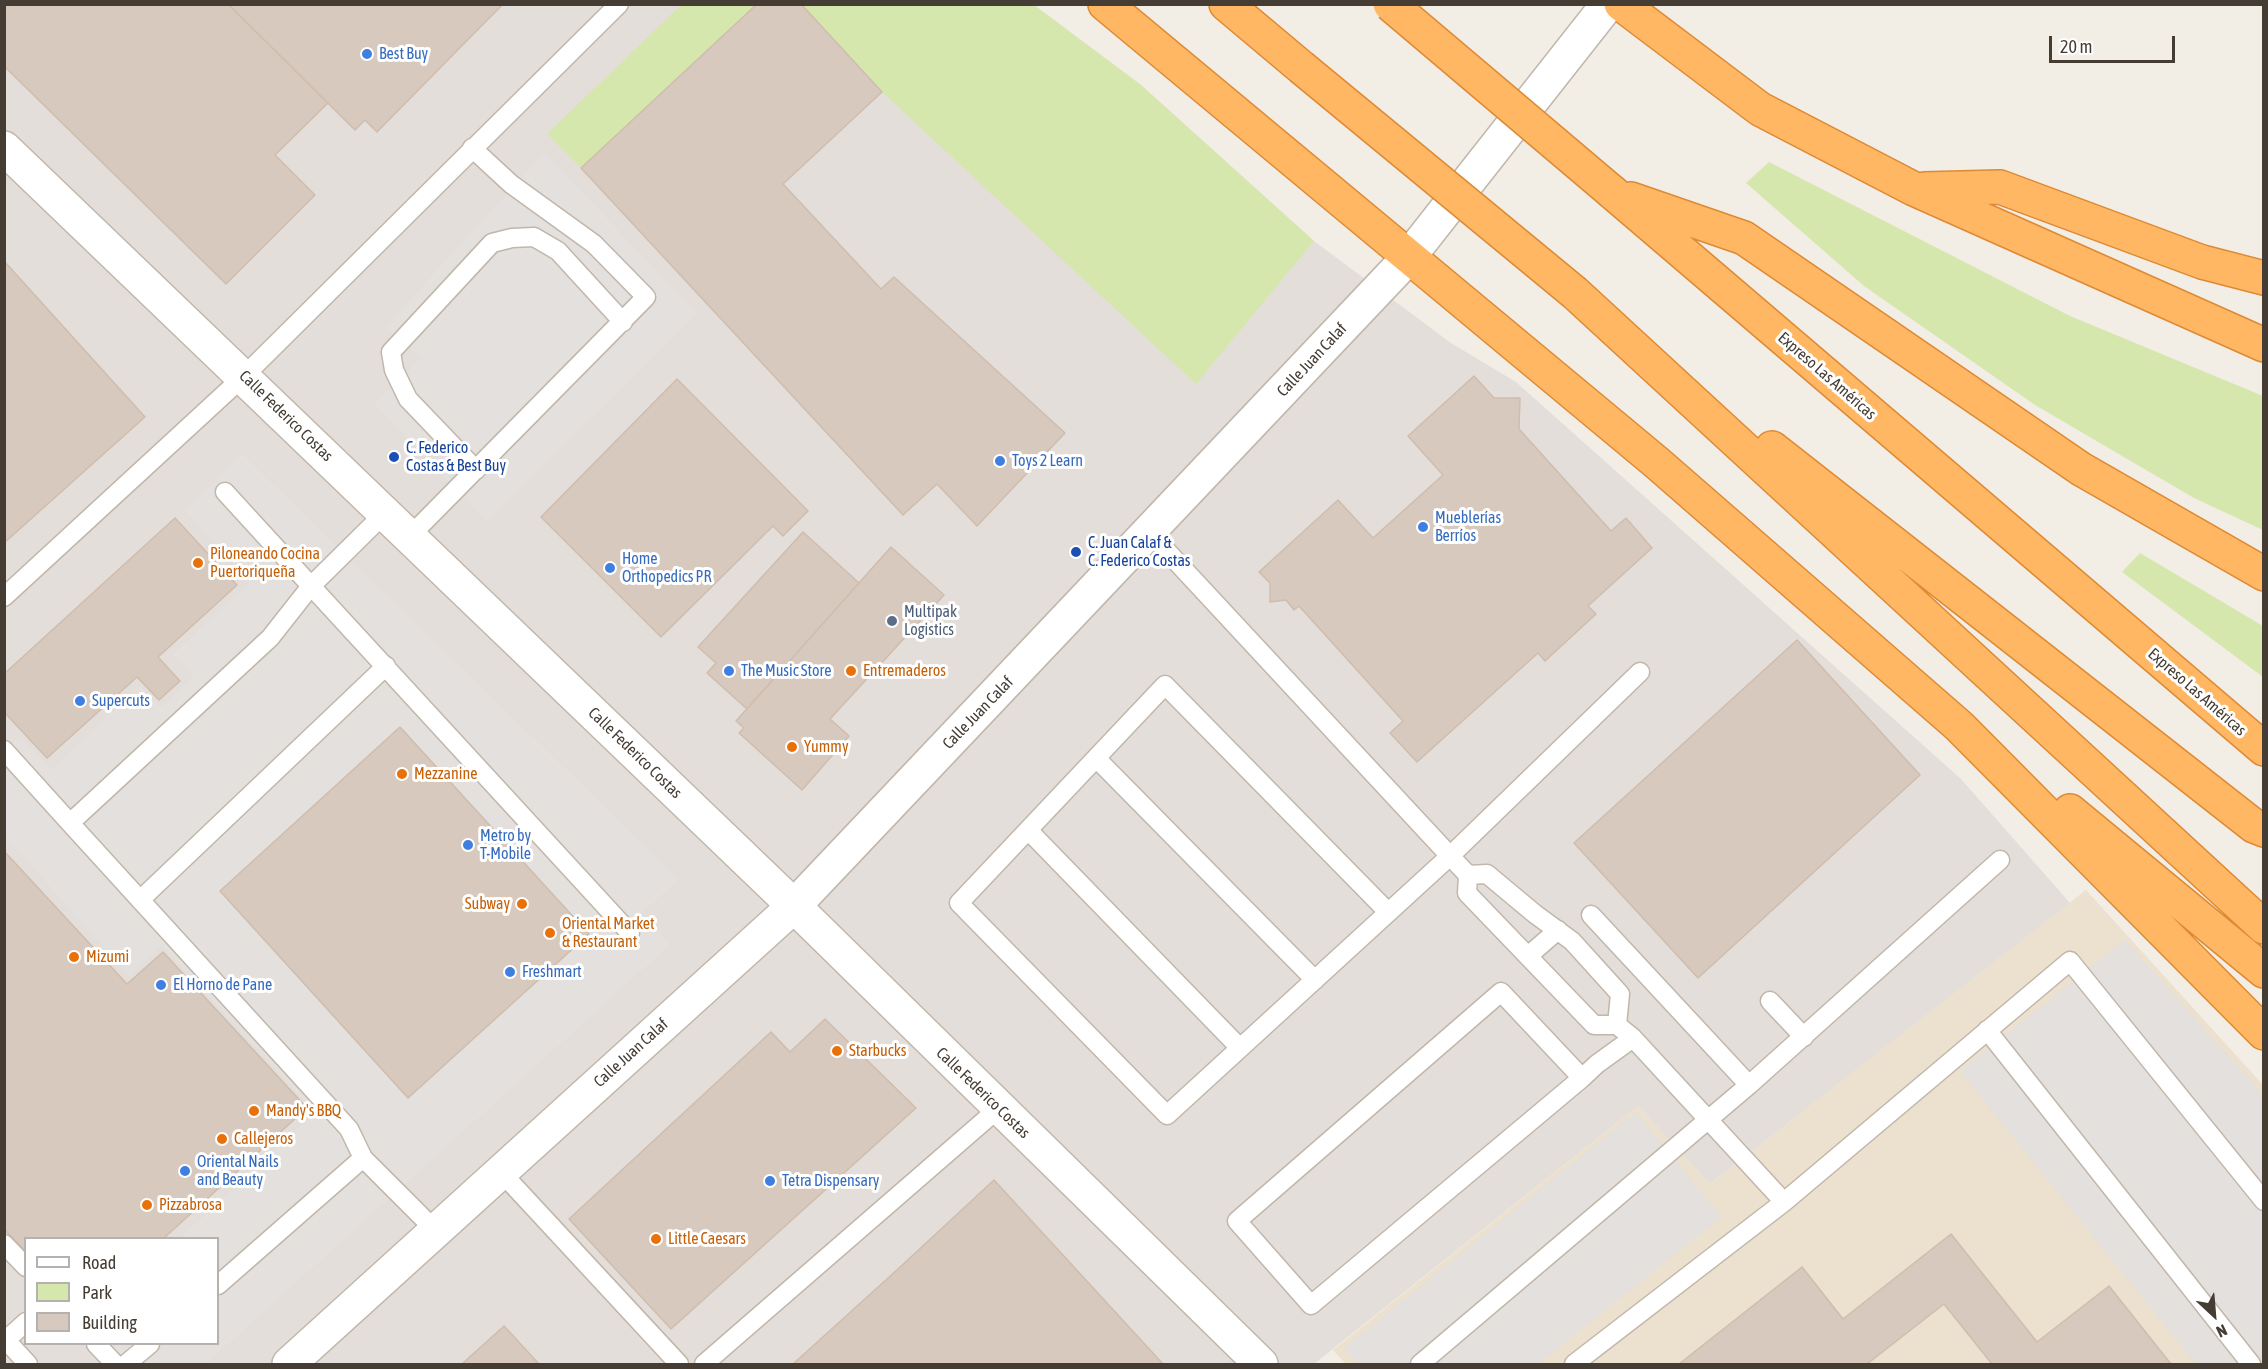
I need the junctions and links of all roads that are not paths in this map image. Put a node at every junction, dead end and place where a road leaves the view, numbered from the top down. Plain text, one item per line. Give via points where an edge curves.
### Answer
1 (619, 4) edge
2 (1105, 4) edge
3 (1227, 4) edge
4 (1390, 4) edge
5 (1608, 4) edge
6 (1621, 4) edge
7 (4, 148) edge
8 (472, 148) junction
9 (1914, 189) junction
10 (1612, 192) junction
11 (1408, 258) junction
12 (2264, 278) edge
13 (1575, 293) junction
14 (623, 322) junction
15 (2264, 345) edge
16 (244, 376) junction
17 (476, 470) junction
18 (225, 492) dead end
19 (386, 512) junction
20 (1149, 532) junction
21 (410, 536) junction
22 (2264, 574) edge
23 (311, 586) junction
24 (4, 597) edge
25 (386, 666) junction
26 (1640, 672) dead end
27 (1959, 726) junction
28 (2264, 749) edge
29 (4, 750) edge
30 (1096, 758) junction
31 (70, 823) junction
32 (1028, 830) junction
33 (2264, 830) edge
34 (1450, 856) junction
35 (2000, 860) dead end
36 (1468, 875) junction
37 (140, 900) junction
38 (794, 906) junction
39 (1388, 912) junction
40 (1591, 915) dead end
41 (2264, 927) edge
42 (1558, 930) junction
43 (630, 933) dead end
44 (1528, 956) junction
45 (2264, 971) edge
46 (1315, 980) junction
47 (1770, 1000) dead end
48 (1617, 1025) junction
49 (1987, 1030) junction
50 (2264, 1033) edge
51 (1804, 1037) junction
52 (1633, 1038) junction
53 (1240, 1048) junction
54 (1582, 1078) junction
55 (1749, 1085) junction
56 (999, 1108) junction
57 (1706, 1119) junction
58 (363, 1158) junction
59 (501, 1172) junction
60 (2264, 1201) edge
61 (1784, 1202) junction
62 (436, 1231) junction
63 (4, 1244) edge
64 (24, 1265) edge
65 (219, 1284) edge
66 (24, 1324) edge
67 (5, 1339) edge
68 (97, 1345) edge
69 (149, 1345) edge
70 (28, 1365) edge
71 (115, 1365) edge
72 (126, 1365) edge
73 (289, 1365) edge
74 (679, 1365) edge
75 (704, 1365) edge
76 (1261, 1365) edge
77 (1420, 1365) edge
78 (1574, 1365) edge
79 (2251, 1365) edge

1 - 8 lane
2 - 11 highway
3 - 13 highway, bridge
4 - 10 highway, Expreso Las Américas, bridge
5 - 11 street, Calle Juan Calaf
6 - 9 highway via 1760,109
7 - 16 street, Calle Federico Costas
8 - 14 lane via 511,184 594,244 646,297
8 - 16 lane
9 - 12 highway via 2000,187 2202,262
9 - 15 highway
10 - 22 highway via 1744,238 2081,470
10 - 28 highway, Expreso Las Américas
11 - 20 street, Calle Juan Calaf
11 - 27 highway via 1656,462
13 - 33 highway
13 - 41 highway
14 - 17 lane
14 - 17 lane via 558,252 534,237 492,243 391,352 394,370 408,399
16 - 19 street, Calle Federico Costas
16 - 24 lane
17 - 21 lane
18 - 23 lane
19 - 21 street, Calle Federico Costas
19 - 23 lane
20 - 34 lane
20 - 38 street, Calle Juan Calaf
21 - 38 street, Calle Federico Costas
23 - 25 lane
23 - 31 lane via 270,638
25 - 37 lane
25 - 43 lane
26 - 34 lane
27 - 45 highway via 2034,782
27 - 50 highway
29 - 31 lane
30 - 32 lane
30 - 39 lane via 1165,685
30 - 46 lane
31 - 37 lane
32 - 53 lane
32 - 53 lane via 959,903 1167,1115
34 - 36 lane
34 - 39 lane
35 - 51 lane
36 - 42 lane via 1487,874
36 - 44 lane via 1467,893
37 - 58 lane via 349,1129
38 - 56 street, Calle Federico Costas
38 - 59 street, Calle Juan Calaf
39 - 46 lane
40 - 55 lane
42 - 44 lane
42 - 48 lane via 1620,994
44 - 48 lane via 1594,1025
46 - 53 lane
47 - 51 lane
48 - 52 lane
49 - 60 lane via 2070,961
49 - 61 lane
49 - 79 lane
51 - 55 lane
52 - 54 lane
52 - 57 lane
54 - 54 lane via 1311,1305 1237,1221 1501,993
55 - 57 lane
56 - 75 lane
56 - 76 street, Calle Federico Costas
57 - 61 lane
57 - 77 lane
58 - 62 lane
58 - 65 lane
59 - 62 street, Calle Juan Calaf
59 - 74 lane
61 - 78 lane
62 - 73 street, Calle Juan Calaf
63 - 64 lane
66 - 67 lane
67 - 70 lane
68 - 71 lane
69 - 72 lane

